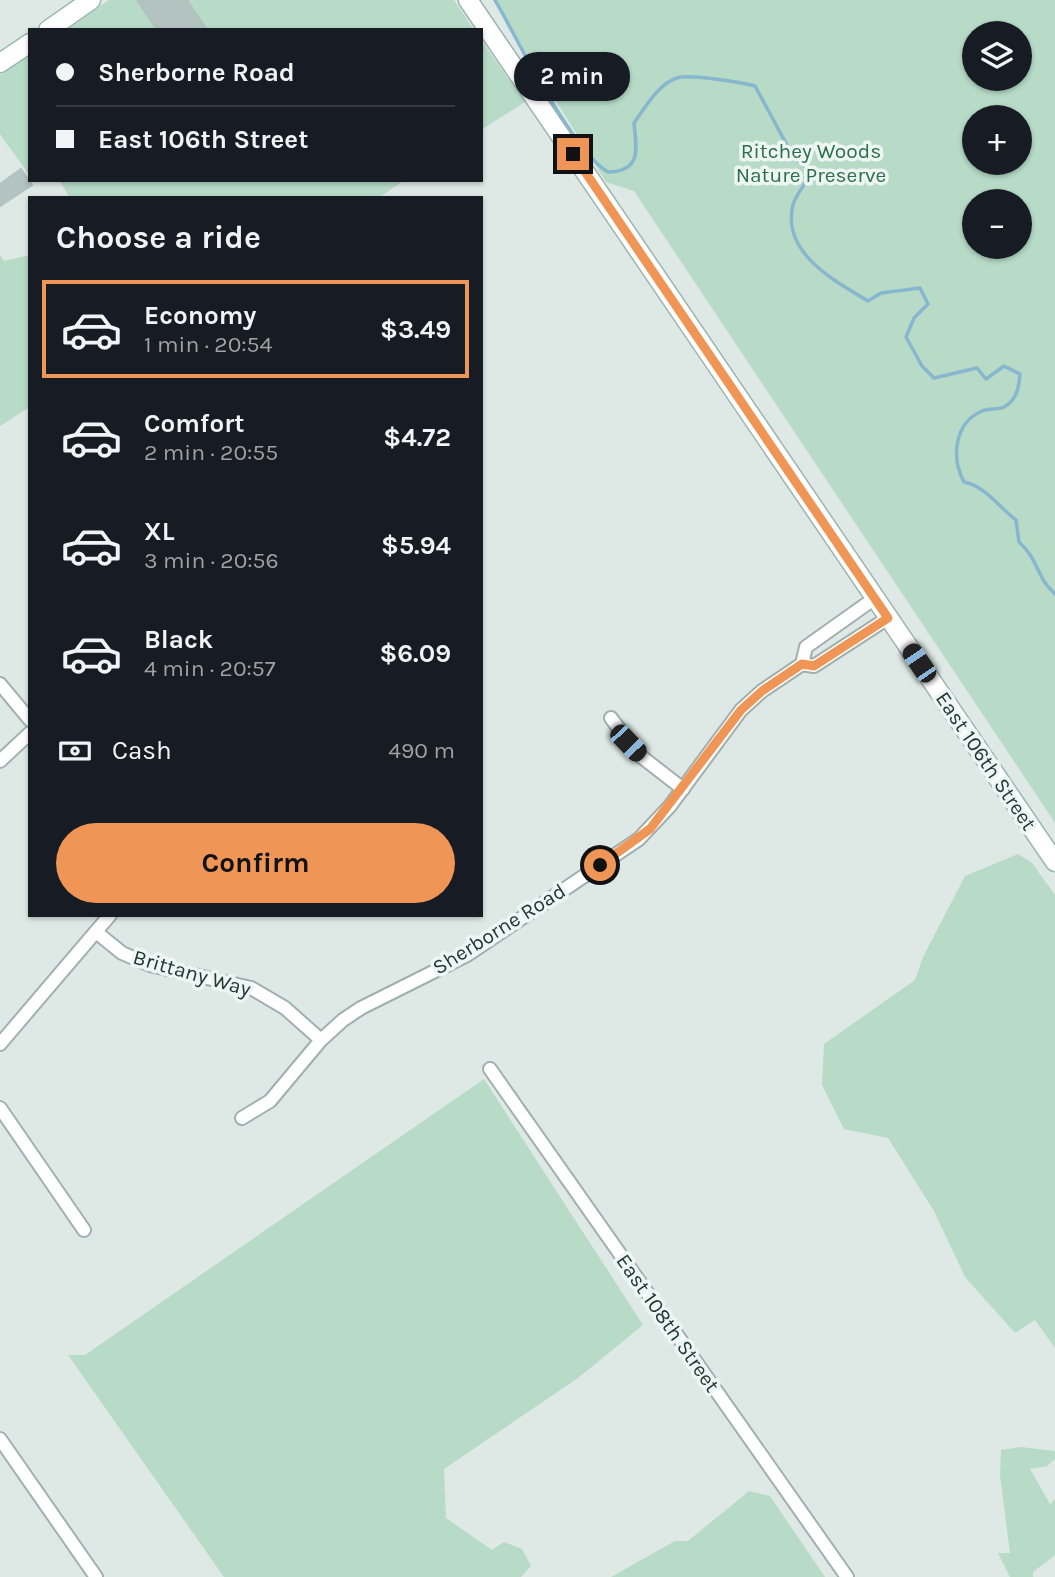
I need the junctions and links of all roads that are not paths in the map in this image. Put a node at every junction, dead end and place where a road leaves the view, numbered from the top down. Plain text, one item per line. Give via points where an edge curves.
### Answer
1 (91, 0) edge
2 (468, 0) edge
3 (51, 28) edge
4 (28, 44) edge
5 (0, 63) edge
6 (874, 598) junction
7 (888, 618) junction
8 (802, 664) junction
9 (0, 684) edge
10 (28, 718) edge
11 (611, 718) dead end
12 (28, 735) edge
13 (0, 761) edge
14 (683, 789) junction
15 (1055, 862) edge
16 (108, 917) edge
17 (96, 932) junction
18 (321, 1040) junction
19 (0, 1044) edge
20 (490, 1069) dead end
21 (0, 1108) edge
22 (242, 1118) dead end
23 (85, 1230) dead end
24 (0, 1439) edge
25 (96, 1577) edge
26 (847, 1577) edge

1 - 3 main road
2 - 6 main road, East 106th Street
4 - 5 main road
6 - 7 main road, East 106th Street
6 - 8 street, Sherborne Road via 806,647
7 - 8 street, Sherborne Road via 814,666
7 - 15 main road, East 106th Street
8 - 14 street, Sherborne Road via 741,710
9 - 10 street
11 - 14 street via 638,754
12 - 13 street
14 - 18 street, Sherborne Road via 639,839 467,955 361,1008
16 - 17 street
17 - 18 street, Brittany Way via 135,960 251,988 285,1008
17 - 19 street
18 - 22 street, Sherborne Road via 278,1094
20 - 26 street, East 108th Street
21 - 23 street
24 - 25 street

